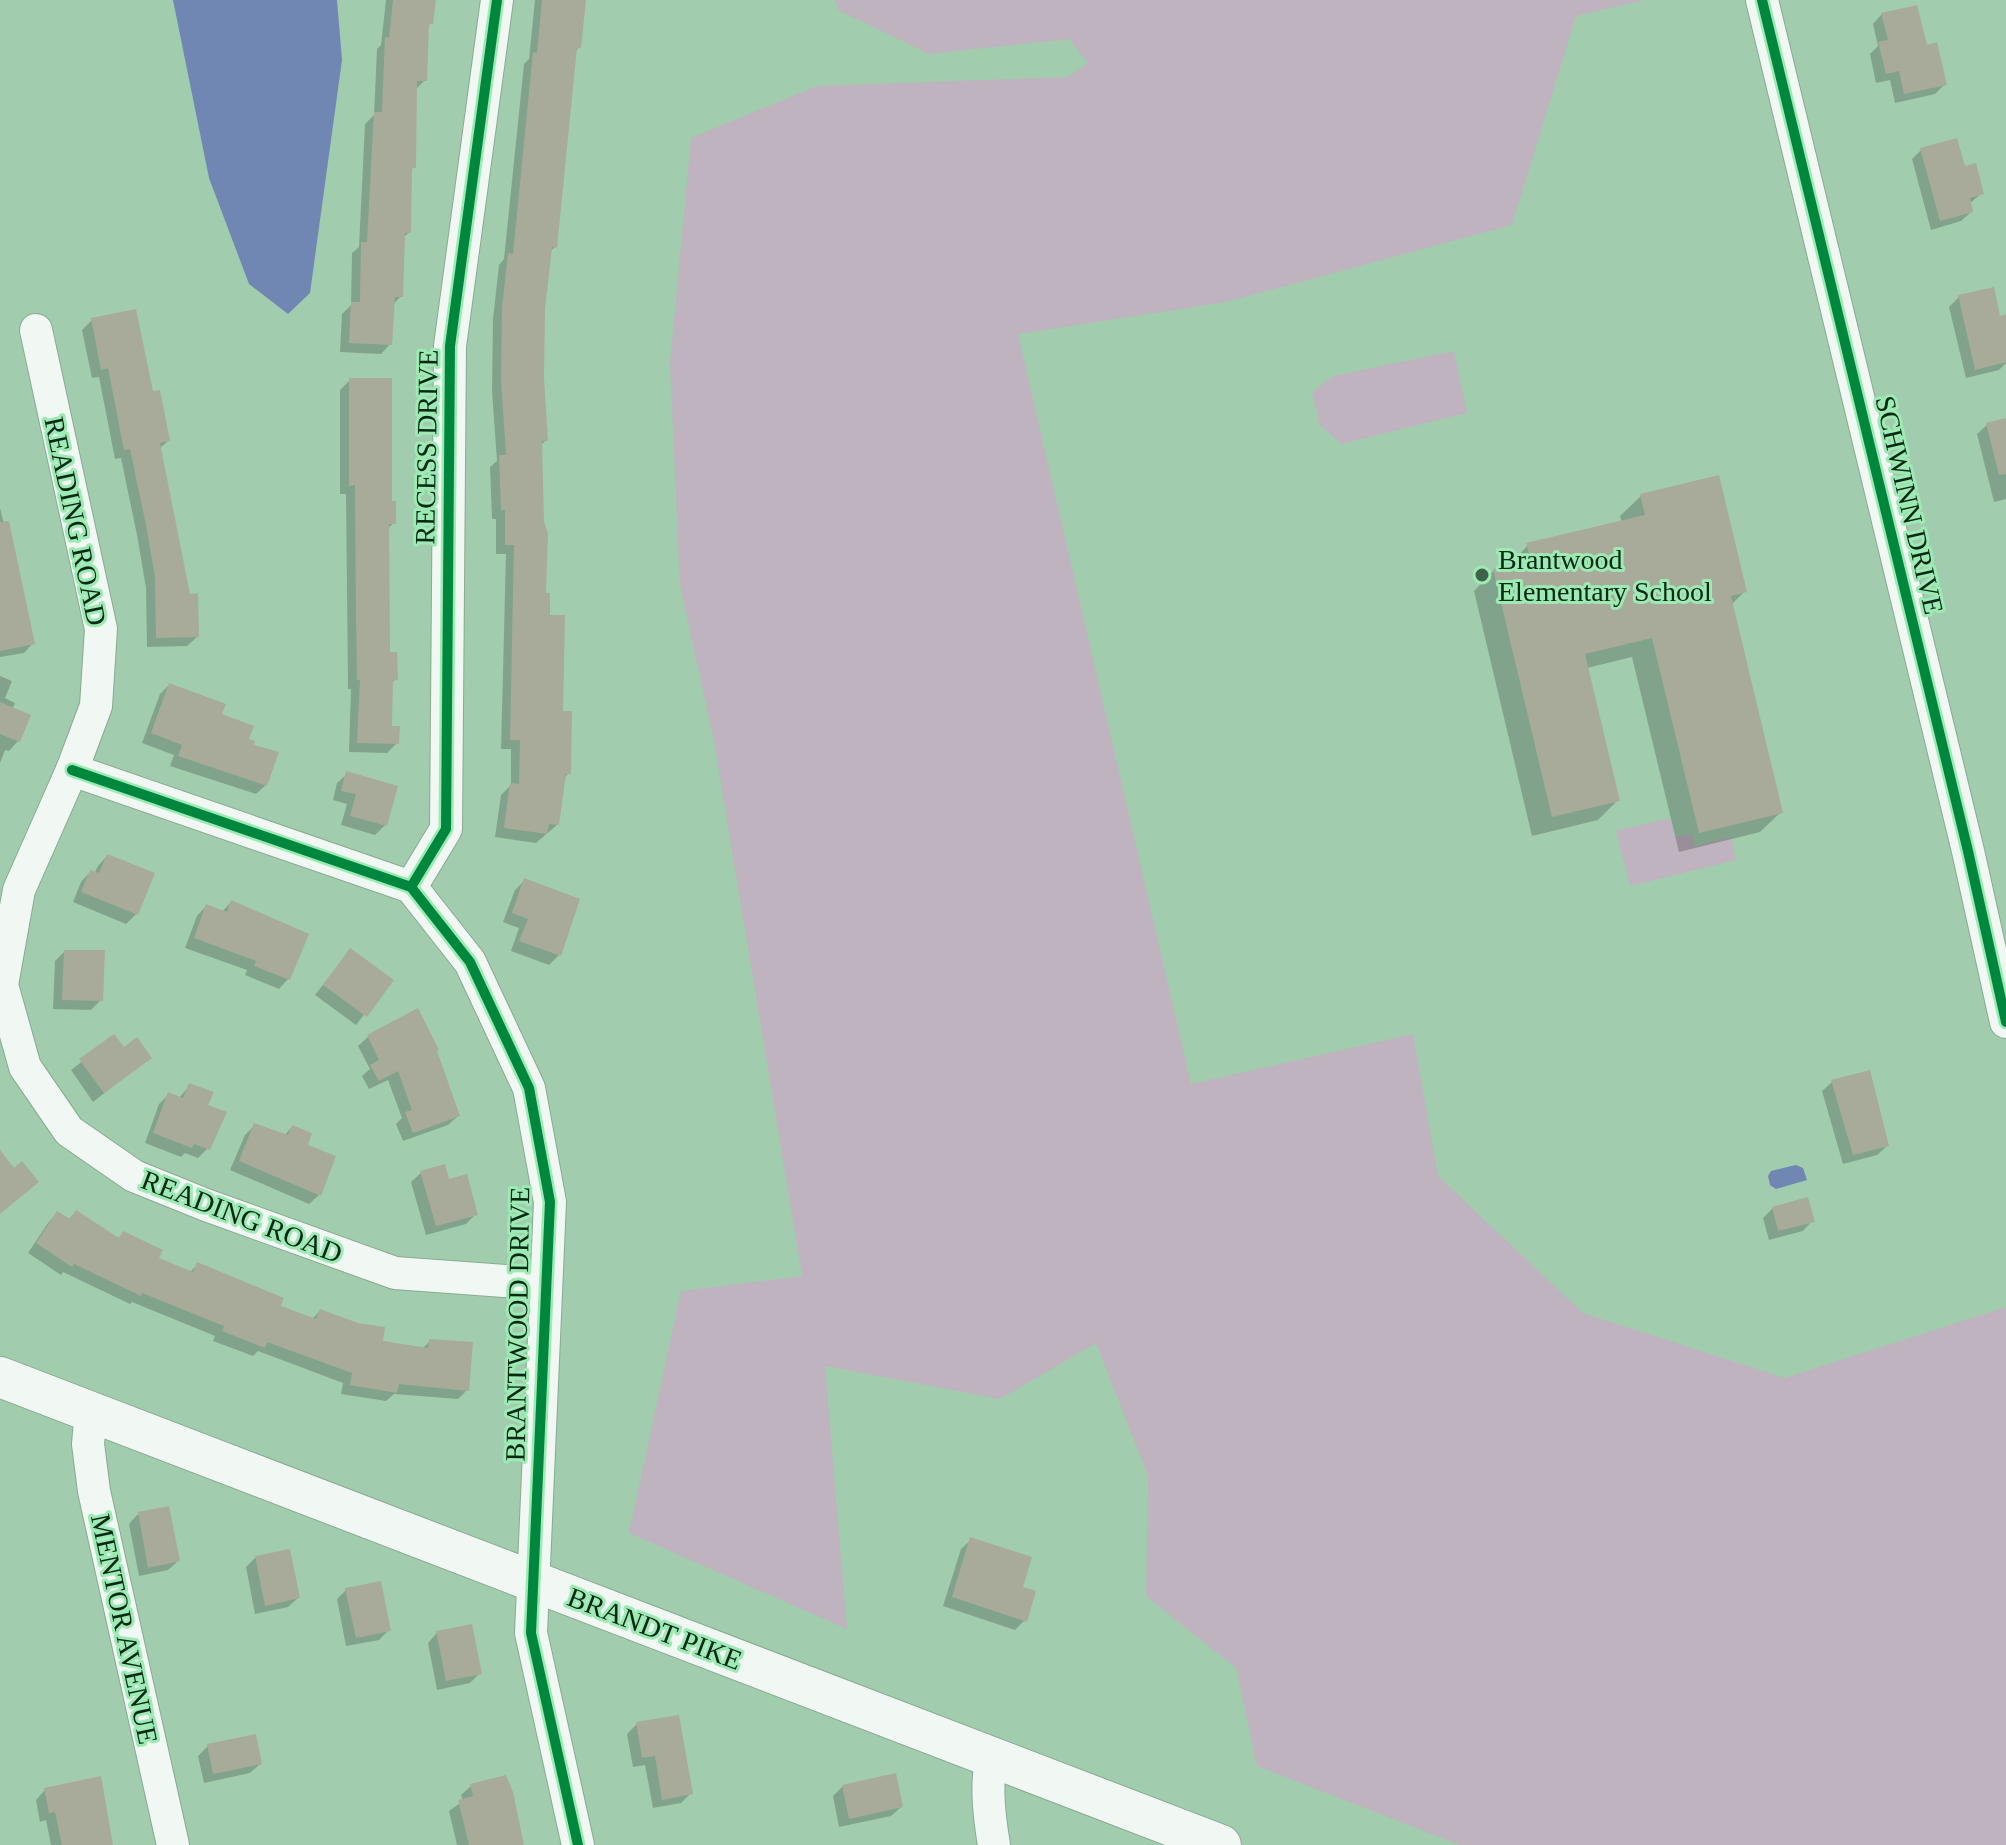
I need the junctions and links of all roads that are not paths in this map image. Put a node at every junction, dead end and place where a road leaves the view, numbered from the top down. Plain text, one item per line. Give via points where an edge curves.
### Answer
1 (497, 0) edge
2 (1762, 0) edge
3 (36, 330) dead end
4 (72, 770) junction
5 (411, 887) junction
6 (2006, 1022) edge
7 (546, 1284) junction
8 (0, 1377) edge
9 (91, 1411) junction
10 (533, 1581) junction
11 (991, 1757) junction
12 (173, 1845) edge
13 (578, 1845) edge
14 (994, 1845) edge
15 (1221, 1845) edge

1 - 5 street, RECESS DRIVE via 450,346 446,829
2 - 6 street, SCHWINN DRIVE
3 - 4 street, READING ROAD via 101,629 96,706
4 - 5 street
4 - 7 street, READING ROAD via 19,890 2,985 25,1067 69,1131 134,1176 395,1273
5 - 7 street, BRANTWOOD DRIVE via 470,962 529,1088 550,1202
7 - 10 street, BRANTWOOD DRIVE
8 - 9 main road, BRANDT PIKE
9 - 10 main road, BRANDT PIKE
9 - 12 street, MENTOR AVENUE via 88,1444 94,1491
10 - 11 main road, BRANDT PIKE
10 - 13 street, BRANTWOOD DRIVE via 531,1633
11 - 14 street via 987,1782
11 - 15 main road, BRANDT PIKE

